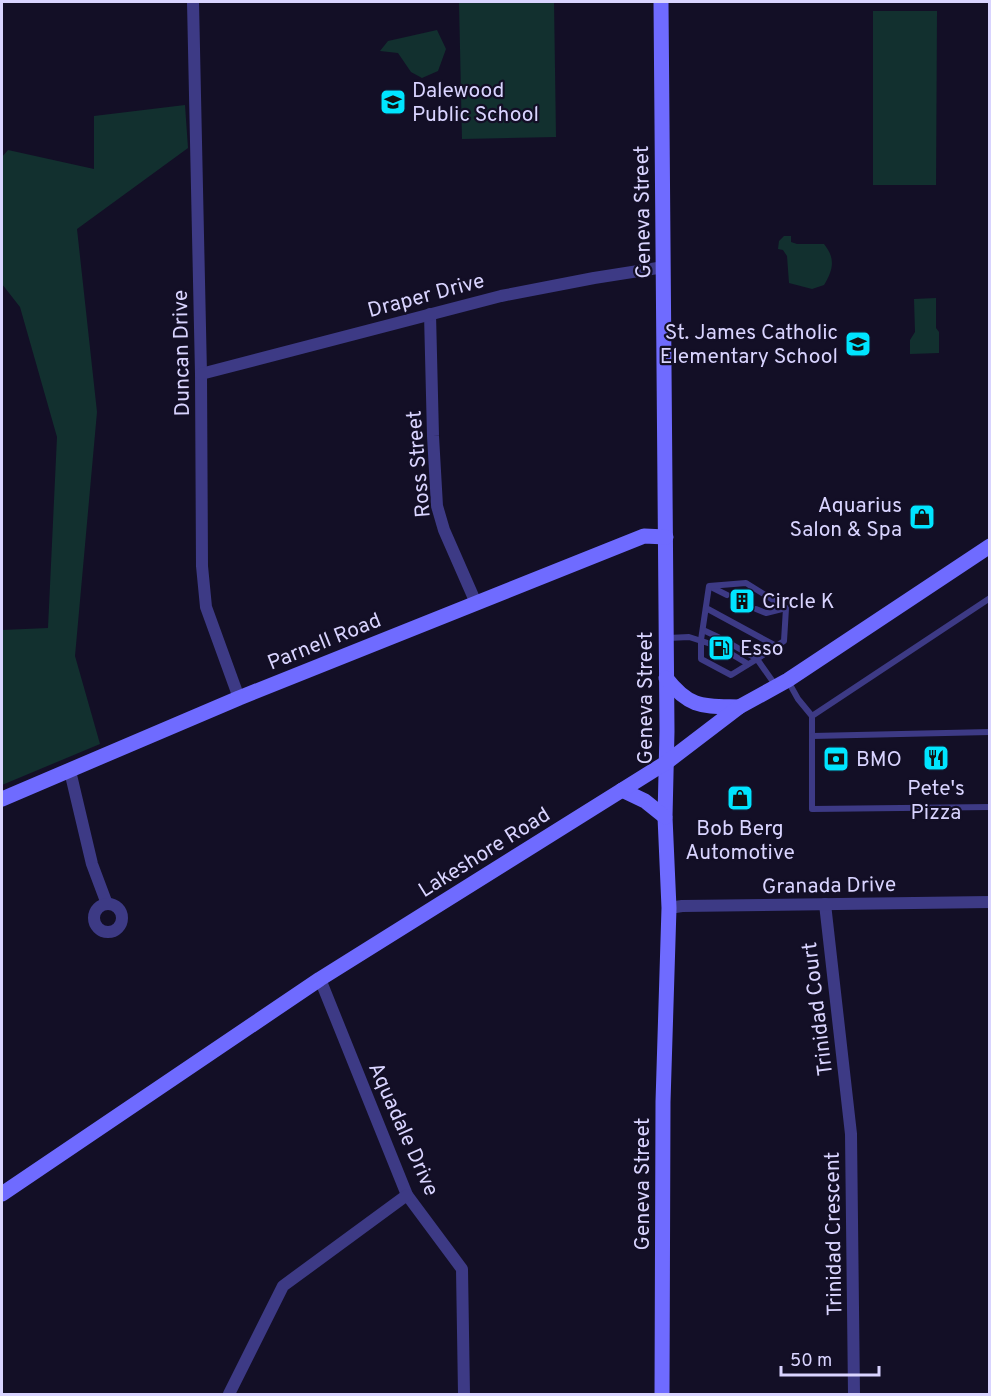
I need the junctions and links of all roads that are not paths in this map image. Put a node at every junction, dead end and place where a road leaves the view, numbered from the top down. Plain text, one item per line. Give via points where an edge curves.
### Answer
1 (193, 2) edge
2 (661, 2) edge
3 (664, 267) junction
4 (430, 314) junction
5 (201, 374) junction
6 (666, 537) junction
7 (990, 546) edge
8 (709, 586) junction
9 (726, 595) dead end
10 (990, 598) edge
11 (476, 603) junction
12 (706, 608) junction
13 (786, 608) junction
14 (756, 609) dead end
15 (703, 630) junction
16 (718, 637) dead end
17 (666, 638) junction
18 (701, 640) junction
19 (731, 644) dead end
20 (714, 645) dead end
21 (776, 646) junction
22 (728, 652) dead end
23 (756, 659) junction
24 (748, 664) junction
25 (666, 678) junction
26 (782, 683) junction
27 (239, 698) junction
28 (739, 707) junction
29 (812, 716) junction
30 (990, 732) edge
31 (812, 736) junction
32 (667, 762) junction
33 (70, 771) junction
34 (622, 790) junction
35 (2, 799) edge
36 (990, 807) edge
37 (665, 817) junction
38 (990, 902) edge
39 (106, 904) dead end
40 (825, 904) junction
41 (669, 909) junction
42 (320, 980) junction
43 (848, 1110) joint
44 (2, 1194) edge
45 (407, 1195) junction
46 (229, 1395) edge
47 (464, 1395) edge
48 (662, 1395) edge
49 (854, 1395) edge

1 - 5 street, Duncan Drive
2 - 3 main road, Geneva Street
3 - 4 street, Draper Drive via 501,296
3 - 6 main road, Geneva Street
4 - 5 street, Draper Drive
4 - 11 street, Ross Street via 437,506
5 - 27 street, Duncan Drive via 202,566 206,607
6 - 11 main road, Parnell Road via 644,536
6 - 17 main road, Geneva Street
7 - 26 main road, Lakeshore Road
8 - 9 lane
8 - 12 lane
8 - 13 lane via 746,584
10 - 29 lane
11 - 27 main road, Parnell Road
12 - 15 lane
12 - 21 lane
13 - 14 lane via 766,614
13 - 21 lane via 784,641
15 - 16 lane
15 - 18 lane
17 - 18 lane
17 - 25 main road, Geneva Street
18 - 20 lane
18 - 24 lane via 701,659 731,675
19 - 23 lane
21 - 23 lane
22 - 24 lane
23 - 24 lane
23 - 26 lane
25 - 28 main road via 675,690 700,705
25 - 32 main road, Geneva Street
26 - 28 main road, Lakeshore Road
26 - 29 lane
27 - 33 main road, Parnell Road
28 - 32 main road, Lakeshore Road
29 - 31 lane
30 - 31 lane
31 - 36 lane via 812,809
32 - 34 main road, Lakeshore Road
32 - 37 main road, Geneva Street
33 - 35 main road, Parnell Road
33 - 39 street via 92,864
34 - 37 main road
34 - 42 main road, Lakeshore Road
37 - 41 main road, Geneva Street
38 - 40 street, Granada Drive
40 - 41 street, Granada Drive
40 - 43 street, Trinidad Court
41 - 48 main road, Geneva Street via 663,1102
42 - 44 main road, Lakeshore Road
42 - 45 street, Aquadale Drive
43 - 49 street, Trinidad Crescent
45 - 46 street via 283,1286
45 - 47 street, Aquadale Drive via 462,1269

